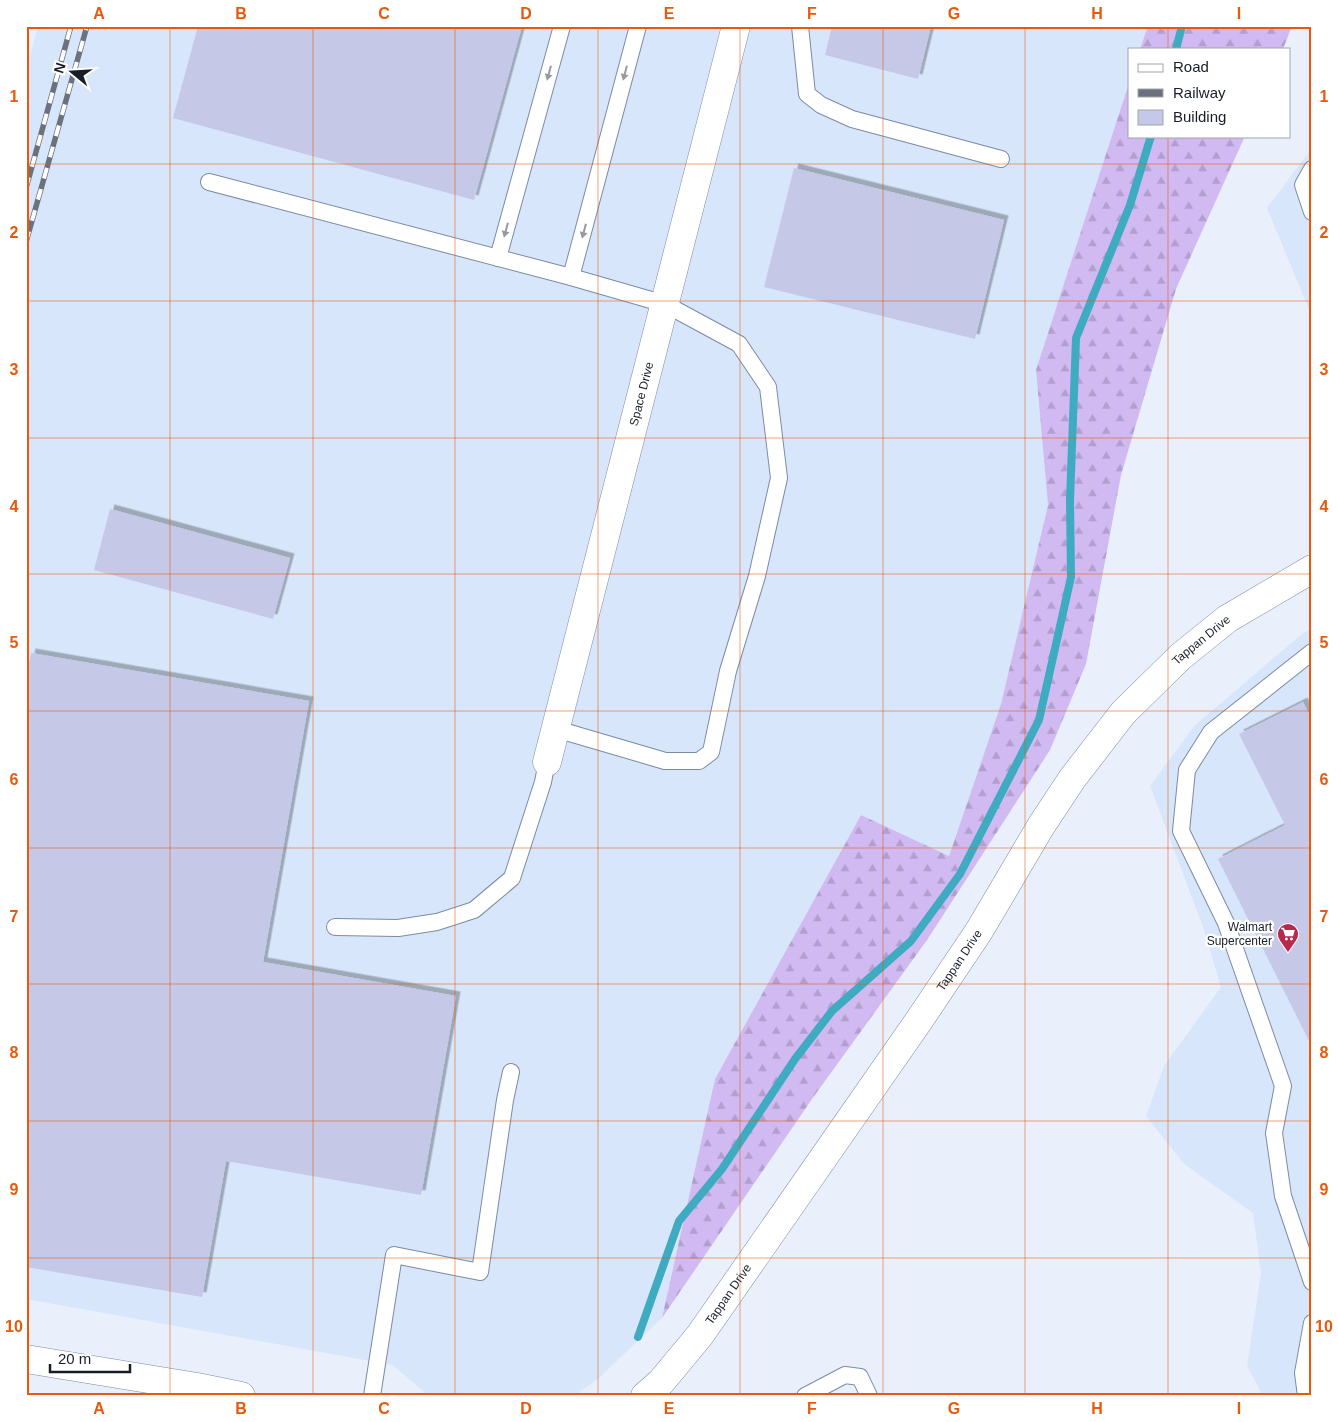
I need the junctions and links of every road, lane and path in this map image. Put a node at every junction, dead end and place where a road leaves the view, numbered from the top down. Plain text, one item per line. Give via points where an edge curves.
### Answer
1 (562, 26) edge
2 (638, 26) edge
3 (736, 26) edge
4 (800, 26) edge
5 (1001, 159) dead end
6 (1312, 169) edge
7 (209, 182) dead end
8 (1312, 212) edge
9 (498, 258) junction
10 (572, 277) junction
11 (665, 304) junction
12 (1312, 569) edge
13 (1312, 652) edge
14 (556, 729) junction
15 (547, 762) joint
16 (335, 927) dead end
17 (511, 1072) dead end
18 (1312, 1282) edge
19 (1312, 1323) edge
20 (26, 1359) edge
21 (241, 1396) edge
22 (372, 1396) edge
23 (646, 1396) edge
24 (805, 1396) edge
25 (869, 1396) edge
26 (1306, 1396) edge

1 -> 9 lane
2 -> 10 lane
3 - 11 street, Space Drive
4 - 5 lane via 807,94 821,105 852,119
6 - 8 lane via 1303,185
7 - 9 lane
9 - 10 lane
10 - 11 lane
11 - 14 street, Space Drive
11 - 14 lane via 739,344 768,387 779,478 757,576 728,671 710,752 699,761 665,761
12 - 23 street, Tappan Drive via 1227,619 1180,657 1123,713 1072,779 979,931 700,1335
13 - 18 lane via 1211,732 1187,770 1181,831 1226,923 1283,1086 1274,1133 1283,1196
14 - 15 street, Space Drive
15 - 16 lane via 512,878 474,910 437,922 398,928
17 - 22 lane via 504,1100 480,1272 394,1255
19 - 26 lane via 1303,1373
20 - 21 street
24 - 25 lane via 846,1375 860,1377

